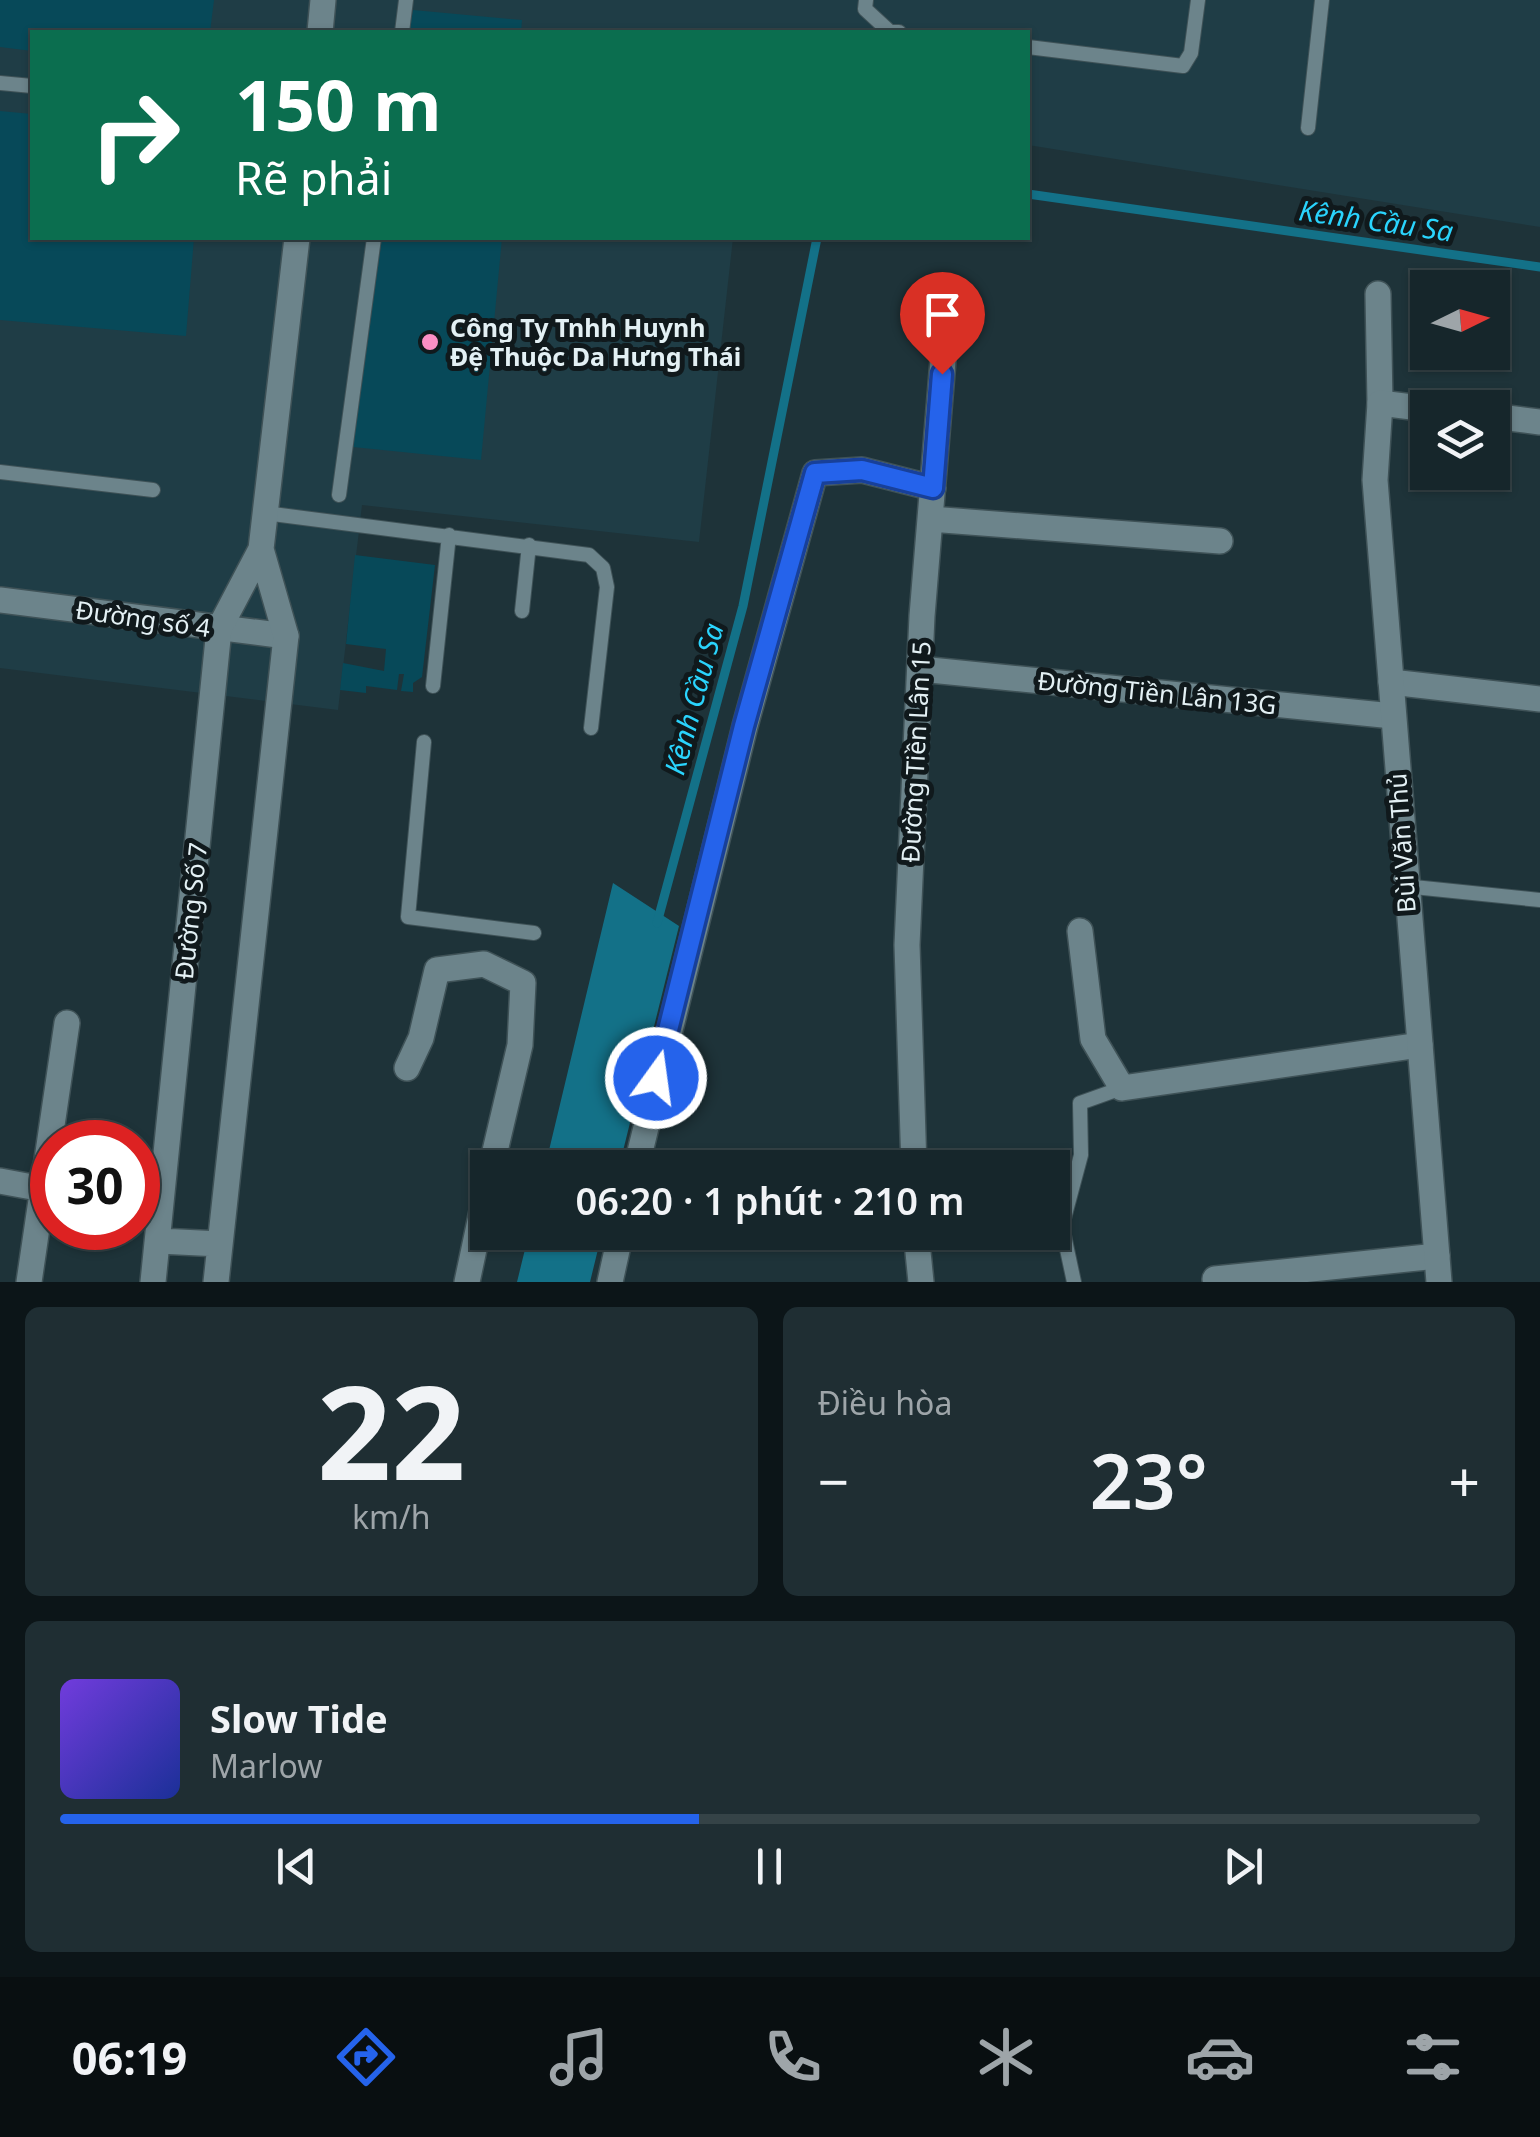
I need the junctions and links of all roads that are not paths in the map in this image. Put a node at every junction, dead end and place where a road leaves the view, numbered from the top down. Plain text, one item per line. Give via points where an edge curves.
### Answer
1 (323, 0) edge
2 (406, 0) edge
3 (866, 0) edge
4 (1198, 0) edge
5 (1322, 0) edge
6 (320, 30) edge
7 (402, 30) edge
8 (888, 30) edge
9 (1030, 47) edge
10 (0, 84) edge
11 (30, 86) edge
12 (1308, 128) dead end
13 (296, 240) edge
14 (374, 240) edge
15 (1378, 294) dead end
16 (945, 336) dead end
17 (1380, 404) junction
18 (1410, 407) edge
19 (1510, 418) edge
20 (1540, 422) edge
21 (0, 472) edge
22 (933, 488) junction
23 (153, 490) dead end
24 (339, 494) dead end
25 (265, 513) junction
26 (930, 519) junction
27 (450, 535) junction
28 (1220, 541) dead end
29 (529, 545) junction
30 (260, 550) junction
31 (0, 600) edge
32 (522, 611) dead end
33 (219, 629) junction
34 (286, 636) junction
35 (920, 668) junction
36 (1391, 682) junction
37 (433, 686) dead end
38 (1540, 699) edge
39 (1394, 716) junction
40 (591, 728) dead end
41 (424, 742) dead end
42 (1404, 886) junction
43 (1540, 900) edge
44 (1080, 930) dead end
45 (534, 932) dead end
46 (67, 1023) dead end
47 (1420, 1046) junction
48 (407, 1068) dead end
49 (1122, 1088) junction
50 (53, 1120) edge
51 (495, 1150) edge
52 (640, 1150) edge
53 (913, 1150) edge
54 (0, 1181) edge
55 (30, 1187) edge
56 (160, 1230) edge
57 (160, 1240) edge
58 (220, 1244) junction
59 (34, 1250) edge
60 (158, 1250) edge
61 (474, 1250) edge
62 (617, 1250) edge
63 (917, 1250) edge
64 (1436, 1256) junction
65 (1215, 1279) dead end
66 (29, 1282) edge
67 (153, 1282) edge
68 (216, 1282) edge
69 (467, 1282) edge
70 (610, 1282) edge
71 (920, 1282) edge
72 (1074, 1282) edge
73 (1439, 1282) edge

1 - 6 street
2 - 7 lane
3 - 8 lane via 865,9
4 - 9 lane via 1183,66
5 - 12 lane
10 - 11 lane
13 - 25 street, Đường Số 7
14 - 24 lane
15 - 17 street, Bùi Văn Thủ
16 - 22 street, Đường Tiền Lân 15
17 - 18 street
17 - 36 street, Bùi Văn Thủ via 1374,480
19 - 20 street
21 - 23 lane
22 - 26 street, Đường Tiền Lân 15
22 - 52 street via 862,470 815,473 744,726
25 - 27 lane
25 - 30 street, Đường Số 7
26 - 28 street
26 - 35 street, Đường Tiền Lân 15
27 - 29 lane
27 - 37 lane
29 - 32 lane
29 - 40 lane via 589,555 606,575
30 - 33 street, Đường Số 7
30 - 34 street, Đường Số 7
31 - 33 street, Đường số 4
33 - 34 street, Đường số 4
33 - 56 street, Đường Số 7
34 - 58 street, Đường Số 7
35 - 39 street, Đường Tiền Lân 13G
35 - 53 street, Đường Tiền Lân 15 via 907,945
36 - 38 street
36 - 39 street, Bùi Văn Thủ
39 - 42 street, Bùi Văn Thủ
41 - 45 lane via 408,917
42 - 43 lane
42 - 47 street, Bùi Văn Thủ
44 - 49 street via 1094,1039
46 - 50 street
47 - 49 street
47 - 64 street, Bùi Văn Thủ
48 - 51 street via 437,970 484,964 523,983 520,1045
49 - 72 lane via 1080,1102 1081,1156 1062,1226
54 - 55 street
57 - 58 street
58 - 68 street, Đường Số 7
59 - 66 street
60 - 67 street, Đường Số 7
61 - 69 street
62 - 70 street
63 - 71 street
64 - 65 street
64 - 73 street, Bùi Văn Thủ

